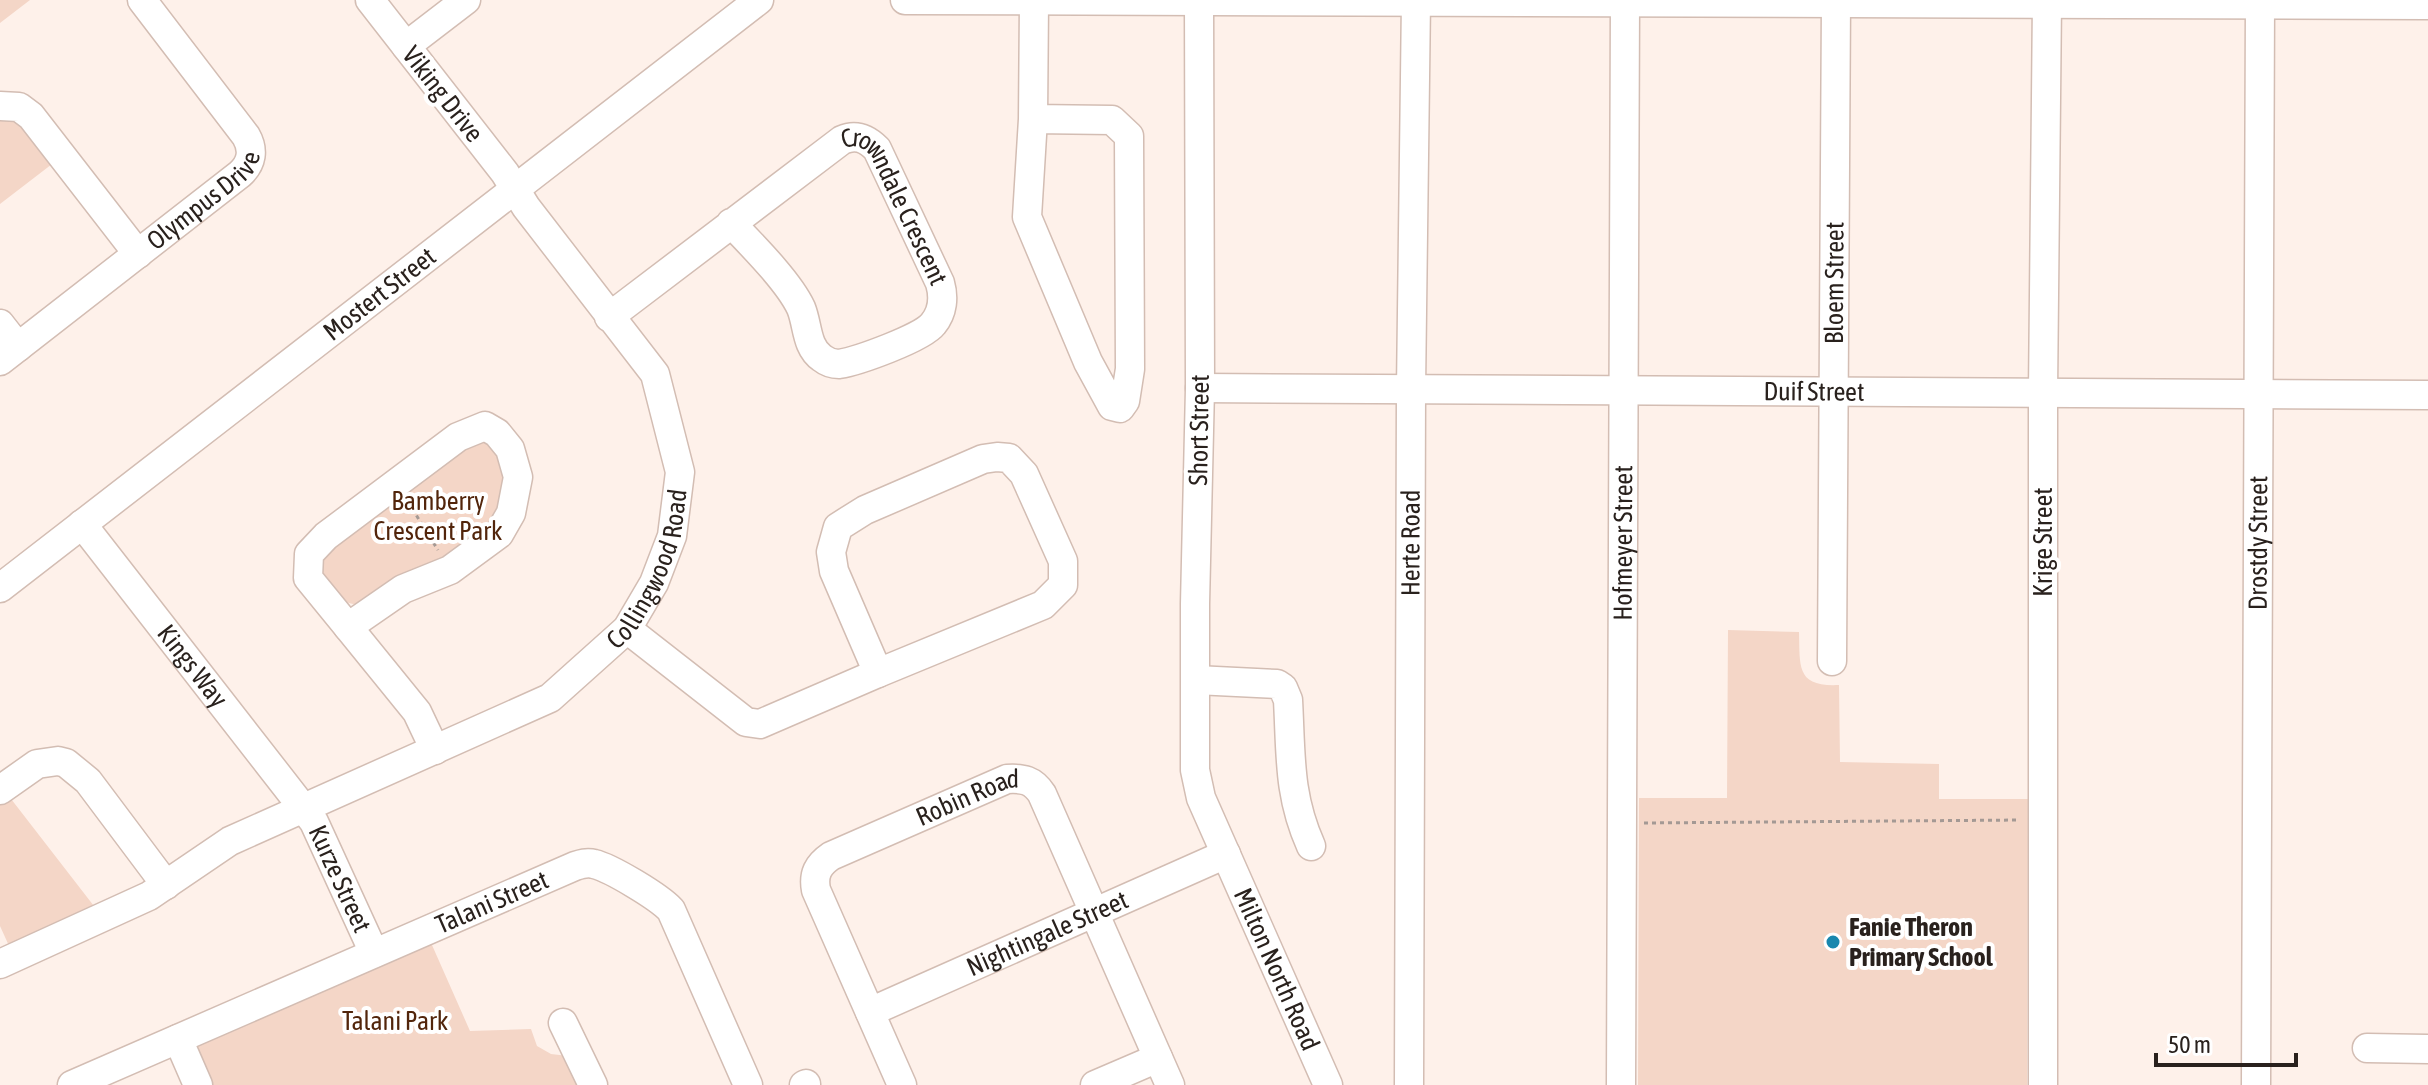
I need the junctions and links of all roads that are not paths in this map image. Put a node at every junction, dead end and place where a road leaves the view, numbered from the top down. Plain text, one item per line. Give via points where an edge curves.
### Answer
1 (370, 0) edge
2 (466, 0) edge
3 (759, 0) edge
4 (905, 0) edge
5 (1034, 1) edge
6 (1199, 1) edge
7 (1416, 1) edge
8 (1625, 2) edge
9 (1836, 2) edge
10 (2047, 2) edge
11 (2260, 2) edge
12 (155, 5) edge
13 (2428, 5) edge
14 (406, 46) junction
15 (0, 106) edge
16 (1033, 119) junction
17 (514, 189) junction
18 (731, 223) junction
19 (138, 254) junction
20 (609, 317) junction
21 (0, 324) edge
22 (9, 354) edge
23 (1200, 388) junction
24 (1411, 389) junction
25 (1624, 391) junction
26 (1834, 392) junction
27 (2043, 393) junction
28 (2258, 394) junction
29 (2428, 395) edge
30 (82, 524) junction
31 (0, 588) edge
32 (348, 627) junction
33 (627, 629) junction
34 (1832, 661) dead end
35 (878, 673) junction
36 (1196, 680) junction
37 (435, 750) junction
38 (0, 790) edge
39 (304, 807) junction
40 (1311, 846) dead end
41 (1226, 854) junction
42 (166, 885) junction
43 (1094, 913) junction
44 (374, 953) junction
45 (0, 964) edge
46 (870, 1012) junction
47 (563, 1023) dead end
48 (178, 1039) junction
49 (2367, 1048) dead end
50 (2428, 1049) edge
51 (1158, 1058) junction
52 (72, 1085) edge
53 (198, 1085) edge
54 (593, 1085) edge
55 (748, 1085) edge
56 (902, 1085) edge
57 (1095, 1085) edge
58 (1170, 1085) edge
59 (1328, 1085) edge
60 (1409, 1085) edge
61 (1621, 1085) edge
62 (2043, 1085) edge
63 (2256, 1085) edge

1 - 14 street, Viking Drive
2 - 14 street
3 - 17 street, Mostert Street
4 - 5 street
5 - 6 street
5 - 16 street
6 - 7 street
6 - 23 street, Short Street
7 - 8 street
7 - 24 street, Herte Road
8 - 9 street
8 - 25 street, Hofmeyer Street
9 - 10 street
9 - 26 street, Bloem Street
10 - 11 street
10 - 27 street, Krige Street
11 - 13 street
11 - 28 street, Drostdy Street
12 - 19 street, Olympus Drive via 246,136 251,152 240,174
14 - 17 street, Viking Drive
15 - 19 street via 19,107 31,116
16 - 16 street via 1112,120 1129,136 1130,369 1120,408 1112,406 1088,362 1027,217
17 - 20 street, Collingwood Road
17 - 30 street, Mostert Street
18 - 18 street, Crowndale Crescent via 842,140 865,139 877,149 940,283 941,311 920,334 854,360 830,363 811,344 801,308
18 - 20 street, Crowndale Crescent
19 - 22 street, Olympus Drive
20 - 33 street, Collingwood Road via 655,374 680,472 672,536 654,583
21 - 22 street
23 - 24 street, Duif Street
23 - 36 street, Short Street
24 - 25 street, Duif Street
24 - 60 street, Herte Road
25 - 26 street, Duif Street
25 - 61 street, Hofmeyer Street
26 - 27 street, Duif Street
26 - 34 street, Bloem Street
27 - 28 street, Duif Street
27 - 62 street, Krige Street
28 - 29 street, Duif Street
28 - 63 street, Drostdy Street
30 - 31 street, Mostert Street
30 - 39 street, Kings Way
32 - 32 street via 308,578 309,554 458,437 485,426 497,433 510,449 518,477 511,513 499,534 450,570 403,589
32 - 37 street via 417,712
33 - 35 street via 746,722 760,724
33 - 37 street, Collingwood Road via 550,698
35 - 35 street via 1043,605 1060,591 1063,561 1024,474 1009,458 983,459 838,527 831,552 834,571
36 - 40 street via 1283,688 1292,790
36 - 41 street, Short Street via 1195,770 1201,798
37 - 39 street, Collingwood Road
38 - 42 street via 37,764 66,763 88,781
39 - 42 street, Collingwood Road via 230,841
39 - 44 street, Kurze Street
41 - 43 street, Nightingale Street
41 - 59 street, Milton North Road
42 - 45 street, Collingwood Road
43 - 46 street, Nightingale Street
43 - 46 street, Robin Road via 1042,794 1020,778 1007,779 831,856 815,874 816,890
43 - 51 street, Robin Road
44 - 48 street, Talani Street
44 - 55 street, Talani Street via 575,866 596,864 671,910
46 - 56 street, Robin Road
47 - 54 street
48 - 52 street, Talani Street
48 - 53 street
49 - 50 street
51 - 57 street
51 - 58 street, Robin Road

